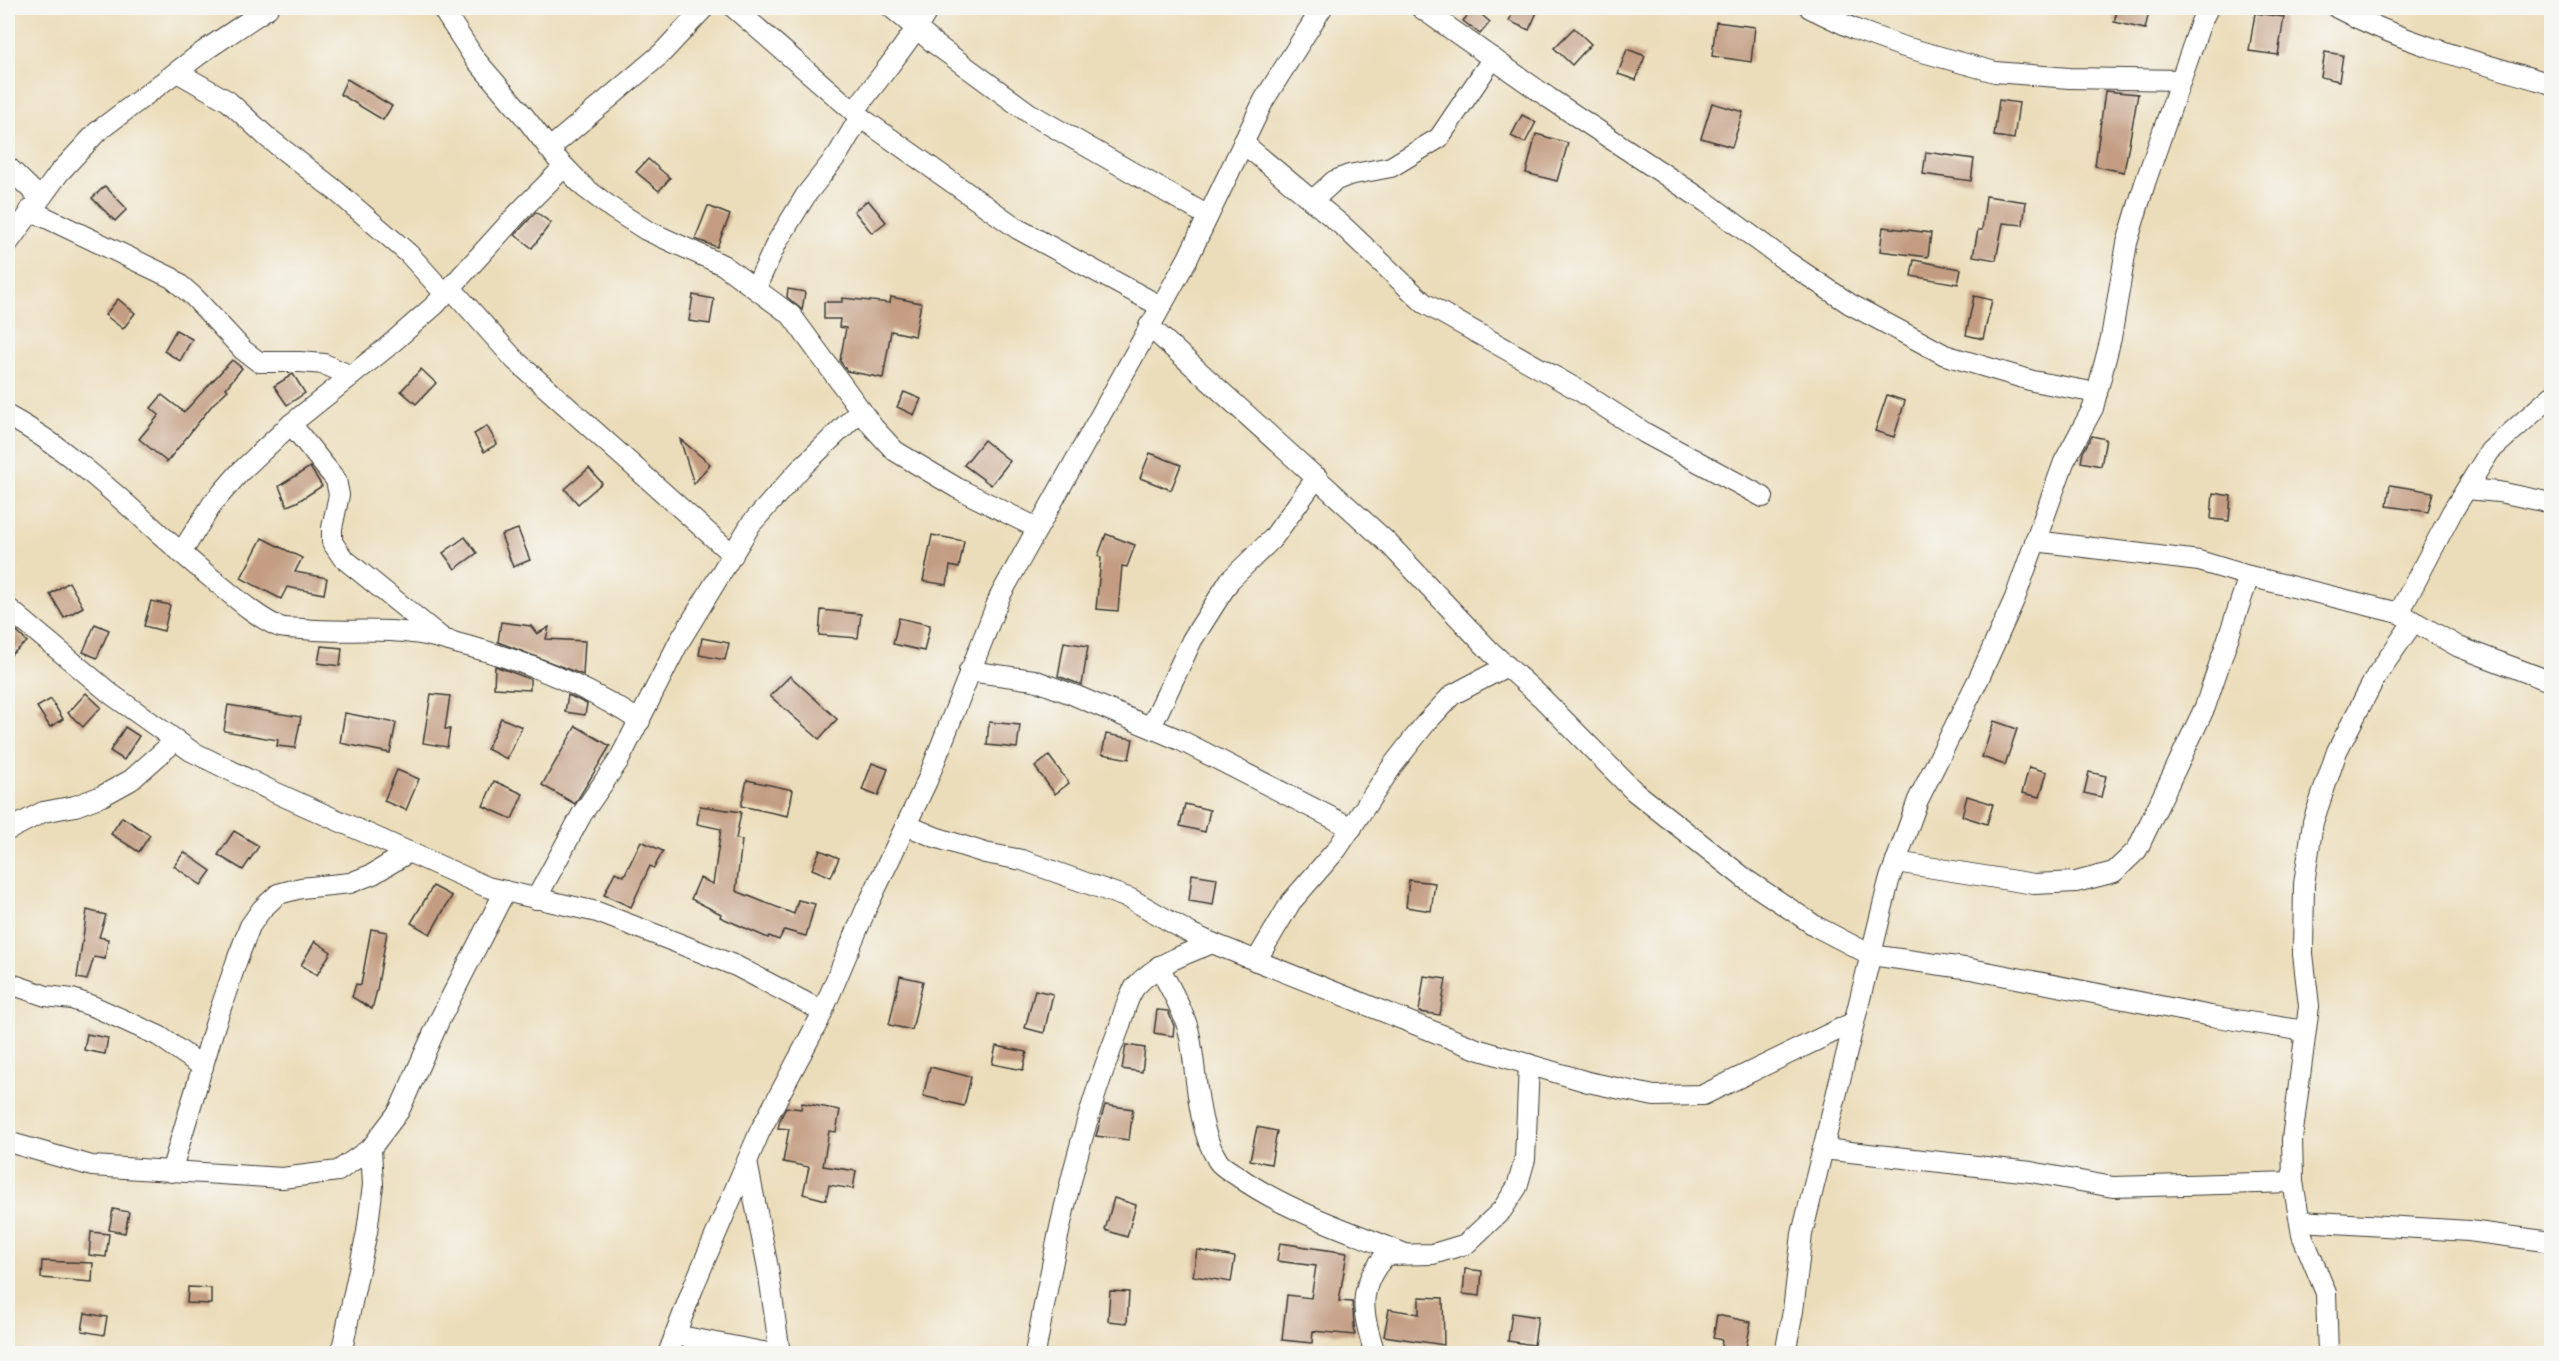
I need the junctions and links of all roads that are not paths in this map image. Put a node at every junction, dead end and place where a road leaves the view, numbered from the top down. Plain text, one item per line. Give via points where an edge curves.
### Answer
1 (268, 8) edge
2 (442, 8) edge
3 (704, 8) edge
4 (734, 8) edge
5 (892, 8) edge
6 (928, 8) edge
7 (1322, 8) edge
8 (1421, 8) edge
9 (1810, 8) edge
10 (2208, 8) edge
11 (2337, 8) edge
12 (917, 29) junction
13 (1493, 58) junction
14 (177, 72) junction
15 (2181, 80) junction
16 (2552, 84) edge
17 (857, 114) junction
18 (1243, 143) junction
19 (549, 148) junction
20 (564, 166) junction
21 (8, 167) edge
22 (1312, 201) junction
23 (35, 204) junction
24 (1208, 216) junction
25 (8, 243) edge
26 (756, 287) junction
27 (448, 291) junction
28 (1160, 306) junction
29 (1149, 326) junction
30 (351, 376) junction
31 (2097, 393) junction
32 (2552, 396) edge
33 (861, 410) junction
34 (8, 416) edge
35 (291, 423) junction
36 (1317, 477) junction
37 (2467, 489) junction
38 (1763, 497) dead end
39 (2552, 503) edge
40 (1038, 528) junction
41 (2035, 541) junction
42 (181, 553) junction
43 (733, 555) junction
44 (2249, 576) junction
45 (8, 608) edge
46 (2407, 617) junction
47 (445, 640) junction
48 (1507, 666) junction
49 (969, 671) junction
50 (2552, 682) edge
51 (640, 722) junction
52 (1151, 727) junction
53 (176, 740) junction
54 (906, 825) junction
55 (1352, 828) junction
56 (8, 830) edge
57 (409, 852) junction
58 (1896, 862) junction
59 (505, 891) junction
60 (536, 899) junction
61 (1212, 943) junction
62 (1871, 955) junction
63 (1256, 961) junction
64 (1159, 966) junction
65 (8, 983) edge
66 (822, 1011) junction
67 (1854, 1022) junction
68 (2305, 1030) junction
69 (1529, 1064) junction
70 (203, 1067) junction
71 (8, 1142) edge
72 (371, 1148) junction
73 (1823, 1149) junction
74 (747, 1162) junction
75 (171, 1172) junction
76 (2293, 1182) junction
77 (2300, 1221) junction
78 (2552, 1242) edge
79 (1405, 1254) junction
80 (675, 1335) junction
81 (341, 1353) edge
82 (668, 1353) edge
83 (773, 1353) edge
84 (780, 1353) edge
85 (1035, 1353) edge
86 (1375, 1353) edge
87 (1785, 1353) edge
88 (2328, 1353) edge

1 - 14 street
2 - 19 street via 475,59
3 - 19 street via 661,54
4 - 17 street
5 - 12 street
6 - 12 street
7 - 18 street via 1264,100
8 - 13 street
9 - 15 street via 1901,46 1995,72
10 - 15 street
11 - 16 street via 2368,24 2469,60
12 - 17 street
12 - 24 street via 1029,113
13 - 22 street via 1439,138 1391,167 1334,181
13 - 31 street via 1850,304 1945,355 2033,381
14 - 23 street via 97,132
14 - 27 street via 228,101
15 - 31 street via 2127,243
17 - 26 street via 838,154 777,242
17 - 28 street via 1018,229
18 - 22 street
18 - 24 street
19 - 20 street
20 - 26 street via 585,188 646,230 723,265
20 - 27 street
21 - 23 street
22 - 38 street via 1425,303 1580,391 1645,433
23 - 25 street
23 - 30 street via 172,278 259,362 324,364
24 - 28 street
26 - 33 street via 791,315
27 - 30 street
27 - 43 street via 515,360
28 - 29 street
29 - 36 street
29 - 40 street
30 - 35 street
31 - 41 street via 2064,462
32 - 37 street via 2490,451
33 - 40 street via 896,451 957,488
33 - 43 street via 751,524
34 - 42 street via 79,462
35 - 42 street via 213,503
35 - 47 street via 336,480 339,495 332,542 343,558
36 - 48 street via 1388,543
36 - 52 street via 1273,538 1230,580 1192,640
37 - 39 street
37 - 46 street
40 - 49 street via 1000,596
41 - 44 street via 2199,561
41 - 58 street via 2015,598 1979,678 1918,800
42 - 47 street via 244,605 280,627 414,633
43 - 51 street via 680,642
44 - 46 street
44 - 58 street via 2205,707 2137,850 2114,872 2076,882 2034,884
45 - 53 street via 111,694
46 - 50 street via 2459,646
46 - 68 street via 2337,751 2313,822 2304,884 2308,1006
47 - 51 street via 511,658 616,705
48 - 55 street via 1452,695 1393,765
48 - 62 street via 1634,791 1748,881 1817,927
49 - 52 street via 1034,680
49 - 54 street
51 - 60 street via 582,814
52 - 55 street
53 - 56 street via 131,780 102,796 43,812
53 - 57 street via 272,791
54 - 61 street via 1131,899
54 - 66 street
55 - 63 street via 1291,902
57 - 59 street via 487,887
57 - 70 street via 350,883 278,894 262,909 249,926
58 - 62 street
59 - 60 street
59 - 72 street via 439,1021 399,1111
60 - 66 street via 597,912 736,966
61 - 63 street
61 - 64 street
62 - 67 street
62 - 68 street via 1971,969 2211,1016
63 - 69 street via 1477,1049
64 - 79 street via 1189,1035 1210,1144 1220,1163 1253,1187
64 - 85 street via 1135,986 1102,1071 1063,1214
65 - 70 street via 95,1007 159,1036
66 - 74 street
67 - 69 street via 1703,1095 1654,1096
67 - 73 street
68 - 76 street via 2292,1139
69 - 79 street via 1525,1159 1517,1187 1502,1210 1466,1244 1433,1254
70 - 75 street
71 - 75 street via 92,1166
72 - 75 street via 338,1172 282,1178
72 - 81 street via 373,1185 367,1232
73 - 76 street via 2031,1172 2113,1187
73 - 87 street via 1802,1234
74 - 80 street
74 - 84 street
76 - 77 street
77 - 78 street via 2469,1231
77 - 88 street via 2326,1293
79 - 86 street via 1386,1255 1373,1268 1366,1290 1363,1315
80 - 82 street
80 - 83 street

